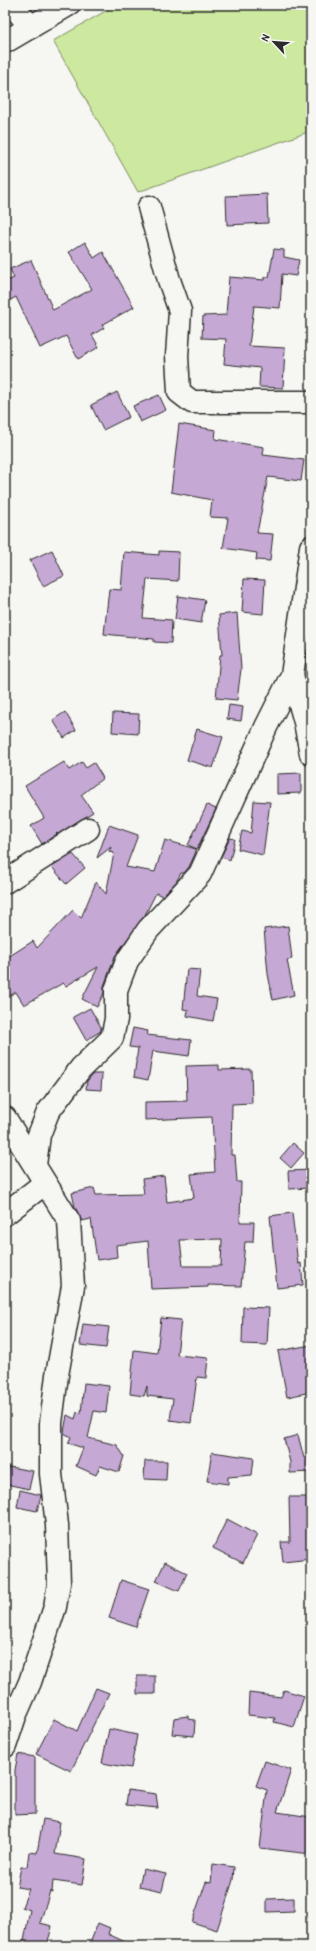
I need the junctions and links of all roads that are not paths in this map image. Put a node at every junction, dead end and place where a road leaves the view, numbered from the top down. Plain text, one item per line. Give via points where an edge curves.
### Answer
1 (12, 5) edge
2 (68, 5) edge
3 (31, 27) junction
4 (5, 42) edge
5 (149, 207) dead end
6 (311, 402) edge
7 (311, 547) edge
8 (292, 675) junction
9 (311, 754) edge
10 (88, 829) dead end
11 (5, 882) edge
12 (5, 1118) edge
13 (40, 1174) junction
14 (5, 1214) edge
15 (5, 1746) edge

1 - 3 street
2 - 3 street
3 - 4 street
5 - 6 street via 180,311 177,356 180,392 192,402
7 - 8 street
8 - 9 street
8 - 13 street via 200,874 148,930 127,961 116,990 116,1019 112,1038 80,1068 48,1112 39,1135
10 - 11 street
12 - 13 street
13 - 14 street
13 - 15 street via 69,1221 73,1256 73,1286 56,1374 51,1423 51,1474 56,1510 59,1583 55,1607

